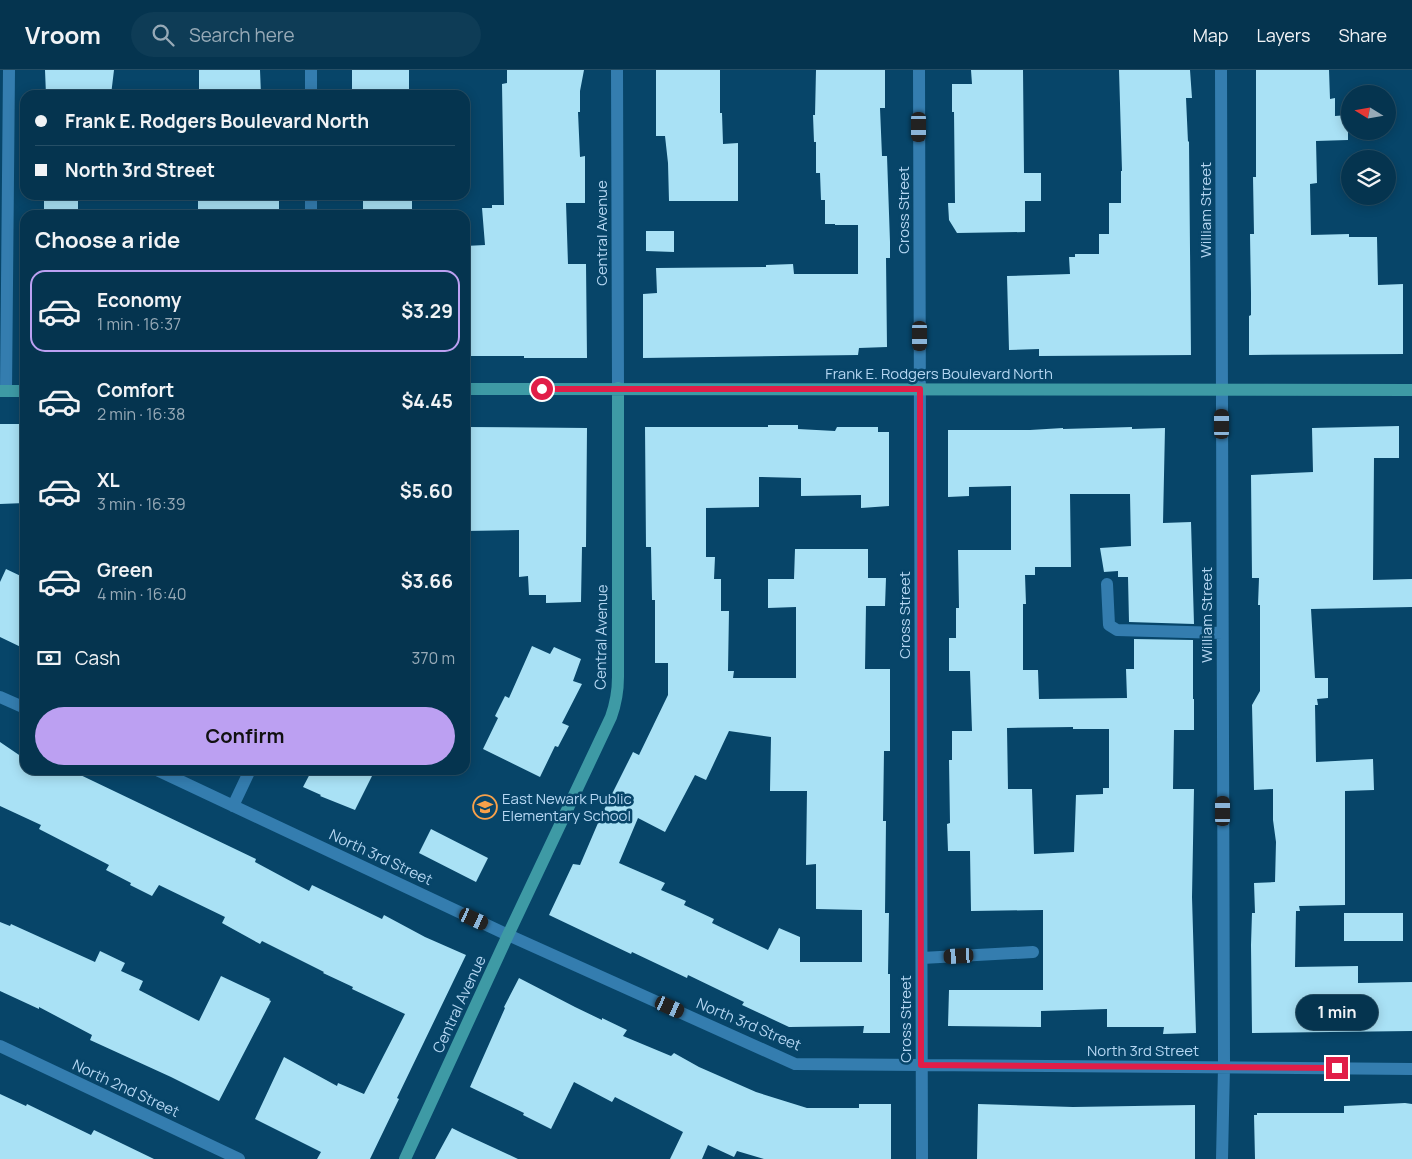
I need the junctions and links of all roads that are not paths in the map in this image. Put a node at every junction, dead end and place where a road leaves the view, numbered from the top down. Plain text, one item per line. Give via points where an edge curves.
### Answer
1 (9, 70) edge
2 (310, 70) edge
3 (617, 70) edge
4 (919, 70) edge
5 (1221, 70) edge
6 (311, 90) edge
7 (618, 388) junction
8 (920, 389) junction
9 (470, 390) edge
10 (1222, 390) junction
11 (1412, 390) edge
12 (3, 391) edge
13 (20, 391) edge
14 (1106, 584) dead end
15 (1222, 633) junction
16 (0, 696) edge
17 (20, 706) edge
18 (168, 775) edge
19 (248, 775) edge
20 (233, 806) junction
21 (508, 935) junction
22 (1033, 952) dead end
23 (922, 958) junction
24 (0, 1046) edge
25 (921, 1065) junction
26 (1224, 1067) junction
27 (1412, 1069) edge
28 (239, 1159) edge
29 (405, 1159) edge
30 (922, 1159) edge
31 (1222, 1159) edge

1 - 12 street
2 - 6 street
3 - 7 street, Central Avenue
4 - 8 street, Cross Street
5 - 10 street, William Street
7 - 8 main road, Frank E. Rodgers Boulevard North
7 - 9 main road, Frank E. Rodgers Boulevard North
7 - 21 main road, Central Avenue via 618,692 611,717
8 - 10 main road, Frank E. Rodgers Boulevard North
8 - 23 street, Cross Street
10 - 11 main road, Frank E. Rodgers Boulevard North
10 - 15 street, William Street
12 - 13 main road
14 - 15 street via 1109,625 1117,630
15 - 26 street, William Street
16 - 17 street
18 - 20 street, North 3rd Street
19 - 20 street
20 - 21 street, North 3rd Street
21 - 25 street, North 3rd Street via 795,1064
21 - 29 main road, Central Avenue
22 - 23 street
23 - 25 street, Cross Street
24 - 28 street, North 2nd Street
25 - 26 street, North 3rd Street
25 - 30 street, Cross Street
26 - 27 street, North 3rd Street
26 - 31 street, William Street

